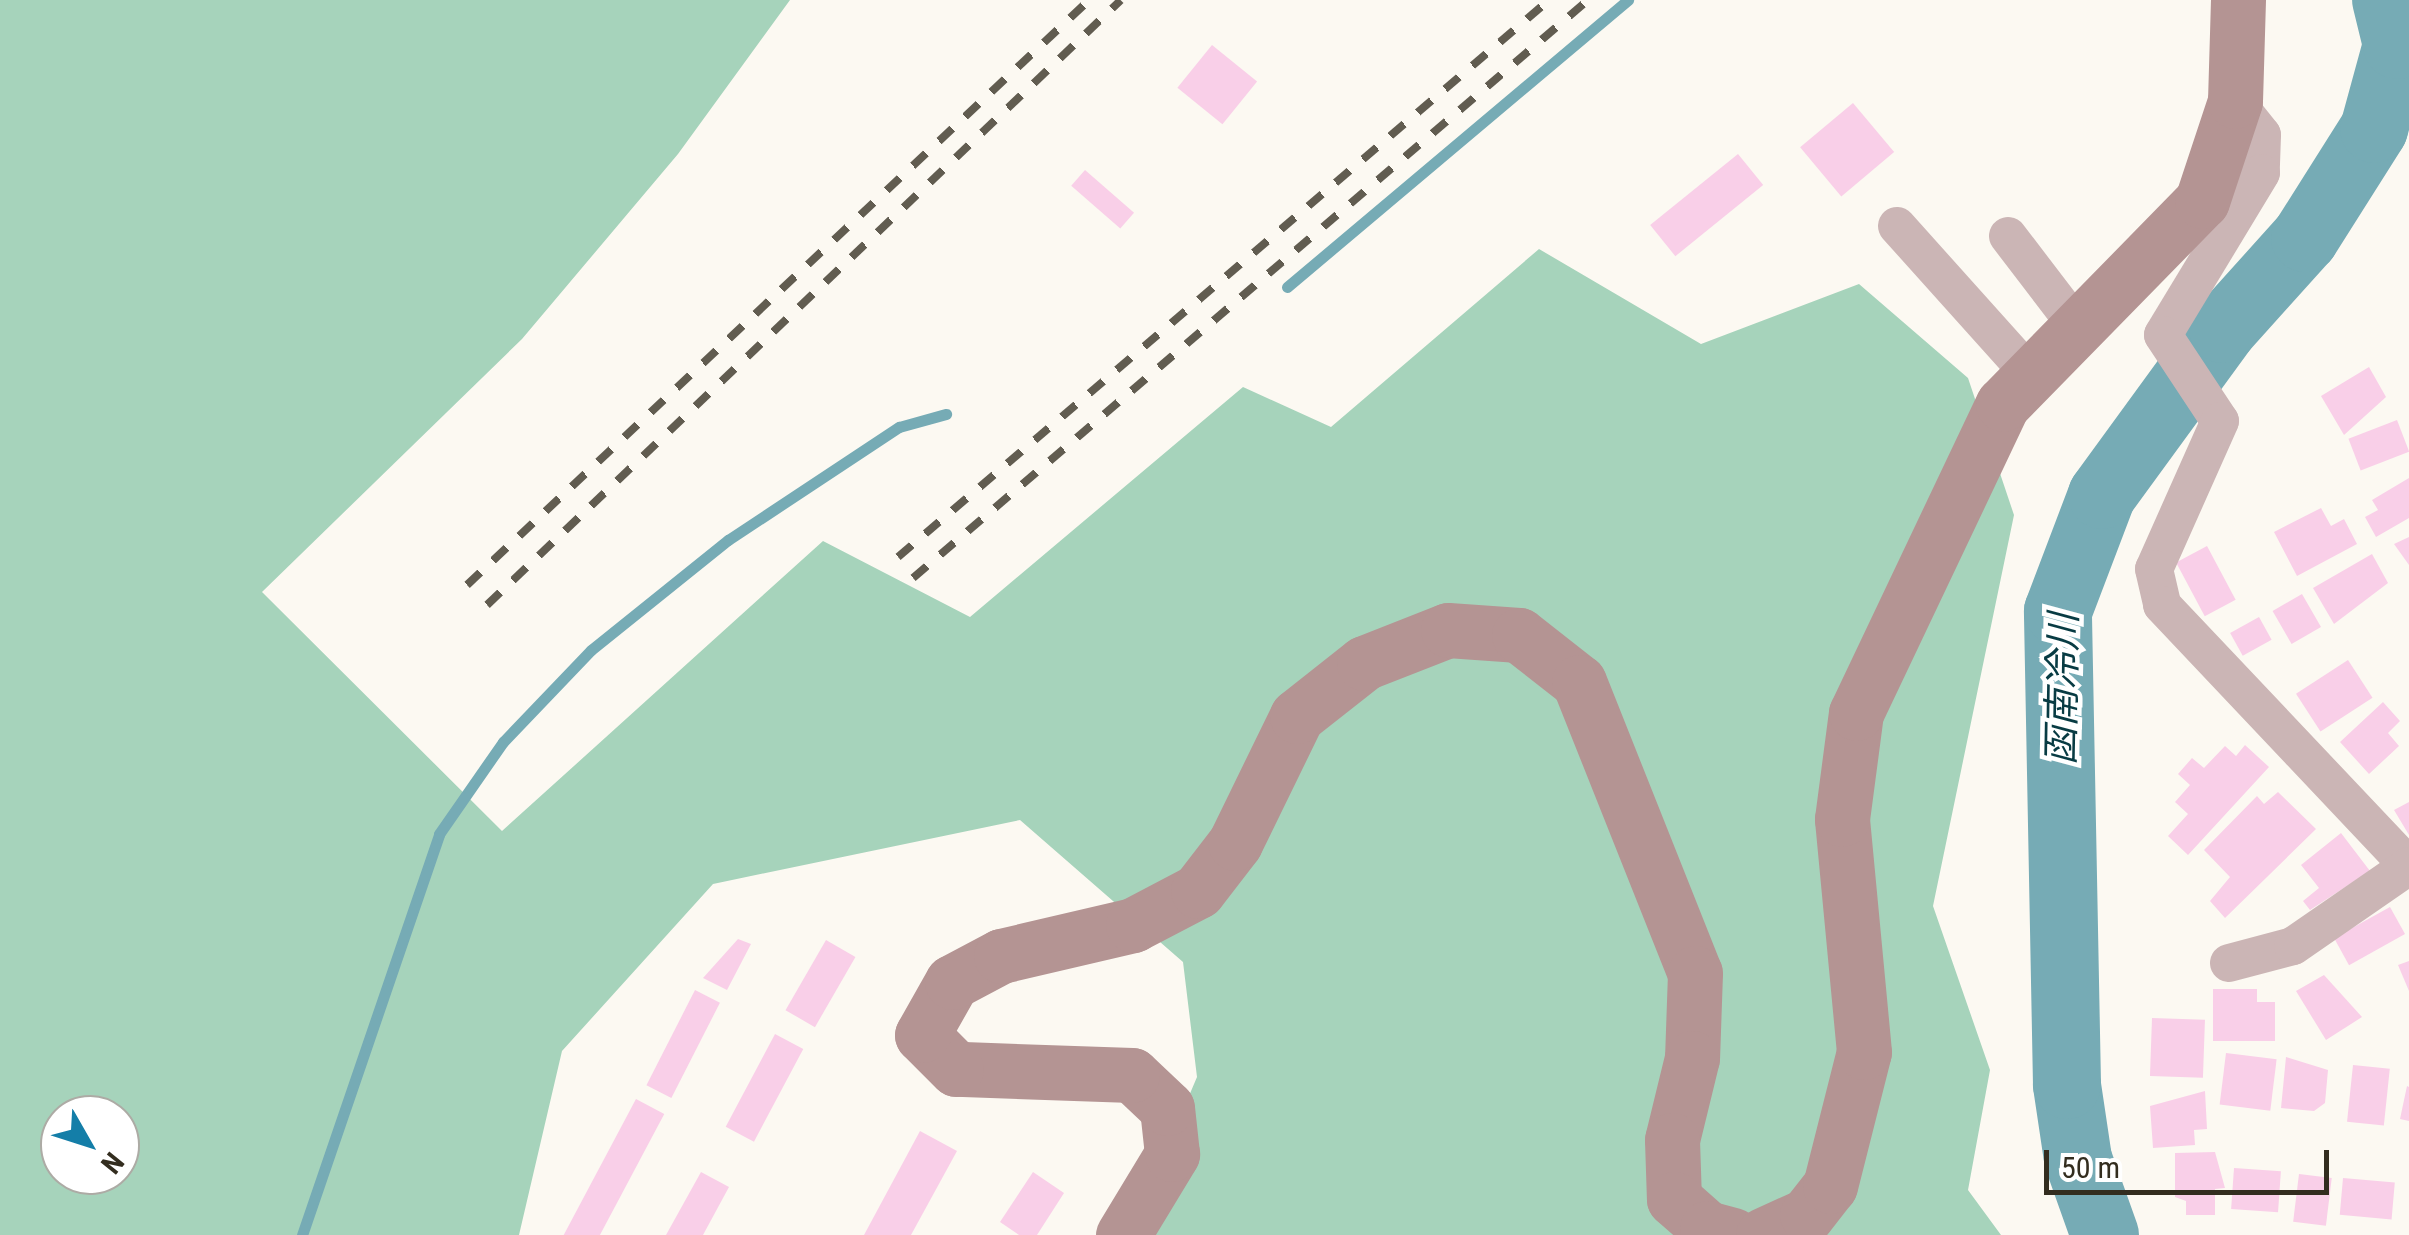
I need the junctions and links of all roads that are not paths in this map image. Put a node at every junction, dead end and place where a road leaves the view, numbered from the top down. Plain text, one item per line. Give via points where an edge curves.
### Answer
1 (2238, 0) edge
2 (2235, 101) junction
3 (1897, 226) dead end
4 (2008, 236) dead end
5 (2076, 325) junction
6 (2030, 373) junction
7 (2409, 866) edge
8 (2229, 963) dead end
9 (1796, 1228) edge
10 (1123, 1235) edge
11 (1733, 1235) edge

1 - 2 street
2 - 5 street via 2202,200
2 - 7 street via 2262,134 2261,173 2163,335 2220,421 2154,569 2162,605
3 - 6 street
4 - 5 street
5 - 6 street
6 - 9 street via 1974,459 1856,713 1842,819 1864,1052 1845,1148
7 - 8 street via 2293,946
10 - 11 street via 1172,1154 1166,1108 1132,1074 956,1069 922,1035 952,982 1001,956 1133,925 1198,891 1235,843 1297,716 1364,663 1448,630 1519,635 1579,682 1695,973 1692,1058 1672,1140 1674,1200 1707,1228

